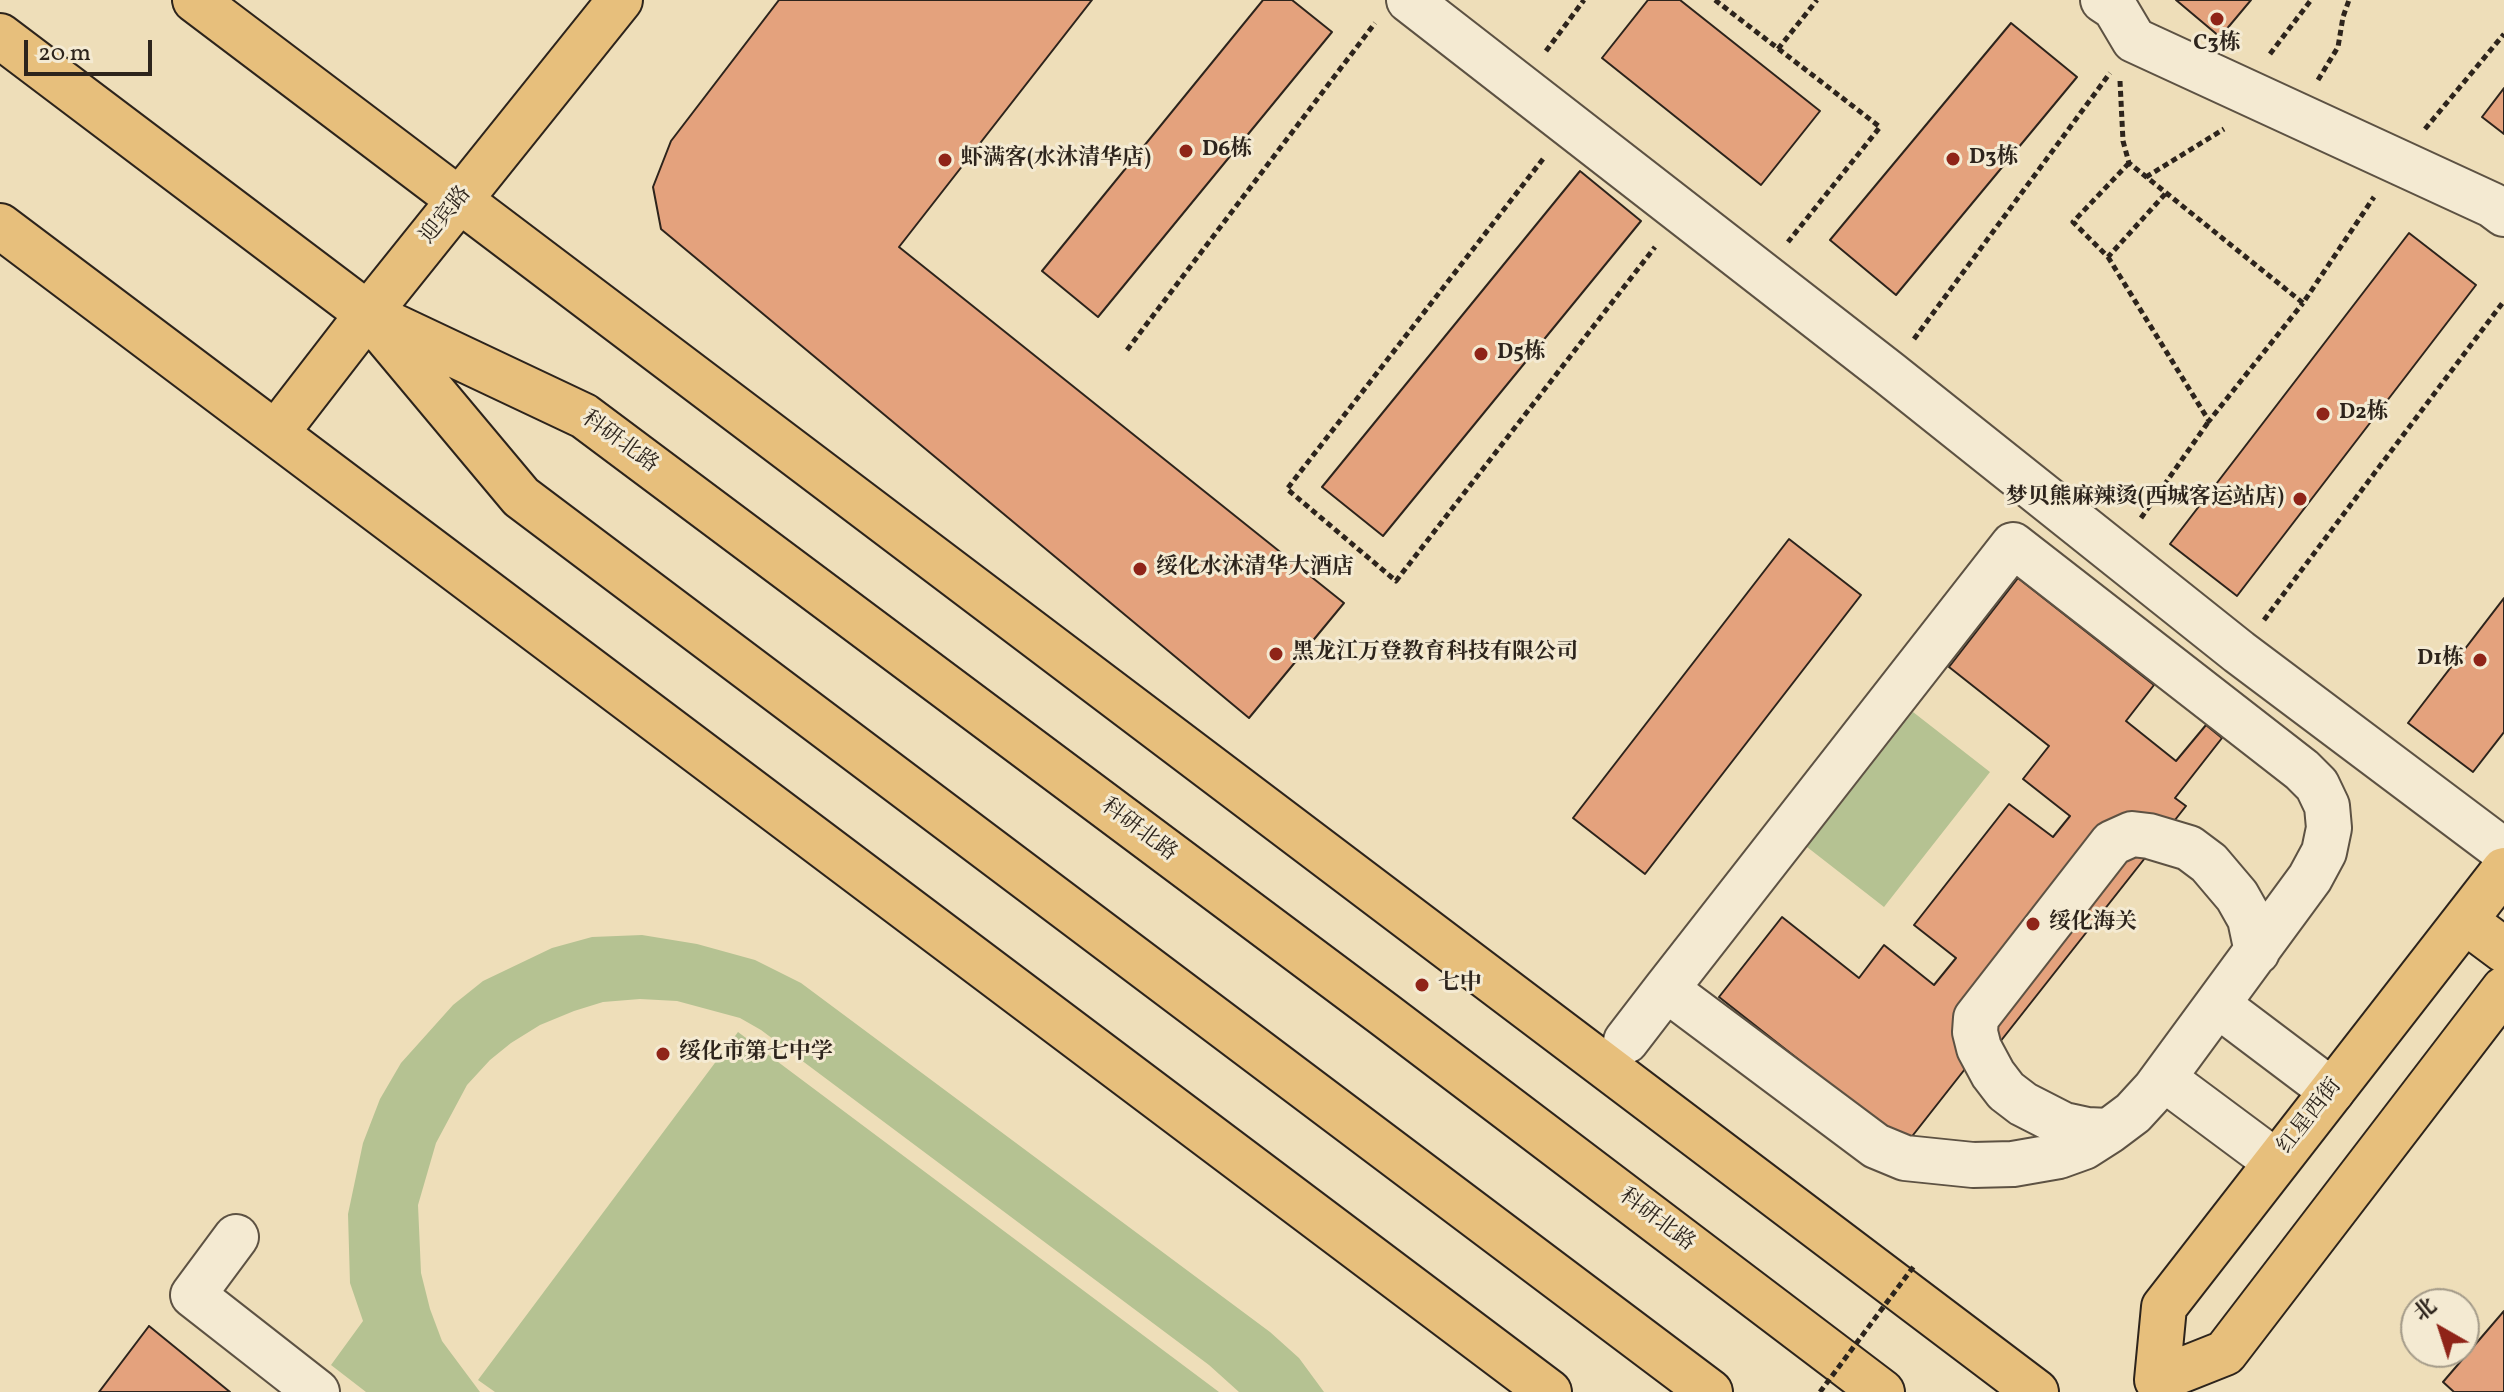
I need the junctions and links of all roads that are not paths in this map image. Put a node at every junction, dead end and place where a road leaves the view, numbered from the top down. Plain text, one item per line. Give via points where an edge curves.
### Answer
1 (195, 0) edge
2 (620, 0) edge
3 (2103, 0) edge
4 (1396, 6) edge
5 (0, 36) edge
6 (459, 200) junction
7 (2504, 214) edge
8 (0, 226) edge
9 (368, 314) junction
10 (276, 433) junction
11 (2504, 851) edge
12 (2504, 870) edge
13 (2465, 921) junction
14 (2504, 950) edge
15 (2257, 952) junction
16 (1666, 989) junction
17 (2504, 989) edge
18 (2218, 1005) junction
19 (1626, 1041) dead end
20 (2163, 1078) junction
21 (2332, 1091) junction
22 (2109, 1131) junction
23 (2276, 1162) junction
24 (236, 1237) dead end
25 (2152, 1386) edge
26 (317, 1392) edge
27 (1549, 1392) edge
28 (1710, 1392) edge
29 (1882, 1392) edge
30 (2036, 1392) edge

1 - 6 main road
2 - 6 main road, 迎宾路
3 - 7 lane via 2115,8 2126,51 2269,102
4 - 11 lane via 1570,123 2239,652
5 - 9 main road, 科研北路
6 - 9 main road, 迎宾路
6 - 30 main road
8 - 10 main road
9 - 10 main road, 迎宾路
9 - 28 main road, 科研北路 via 521,497
9 - 29 main road, 科研北路 via 584,416
10 - 27 main road
12 - 13 main road, 红星西街
13 - 14 main road
13 - 21 main road, 红星西街
15 - 16 lane via 2324,852 2327,806 2317,785 2013,545
15 - 18 lane
15 - 22 lane via 2250,919 2209,863 2189,848 2149,836 2132,834 2112,843 1976,1018 1975,1032 1993,1074 2023,1104 2064,1125
16 - 19 lane
16 - 22 lane via 1876,1146 1905,1158 2013,1164 2071,1152
17 - 25 main road, 红星西街 via 2225,1353
18 - 20 lane
18 - 21 lane
20 - 22 lane
20 - 23 lane
21 - 23 main road, 红星西街
23 - 25 main road, 红星西街 via 2164,1307
24 - 26 lane via 193,1295

